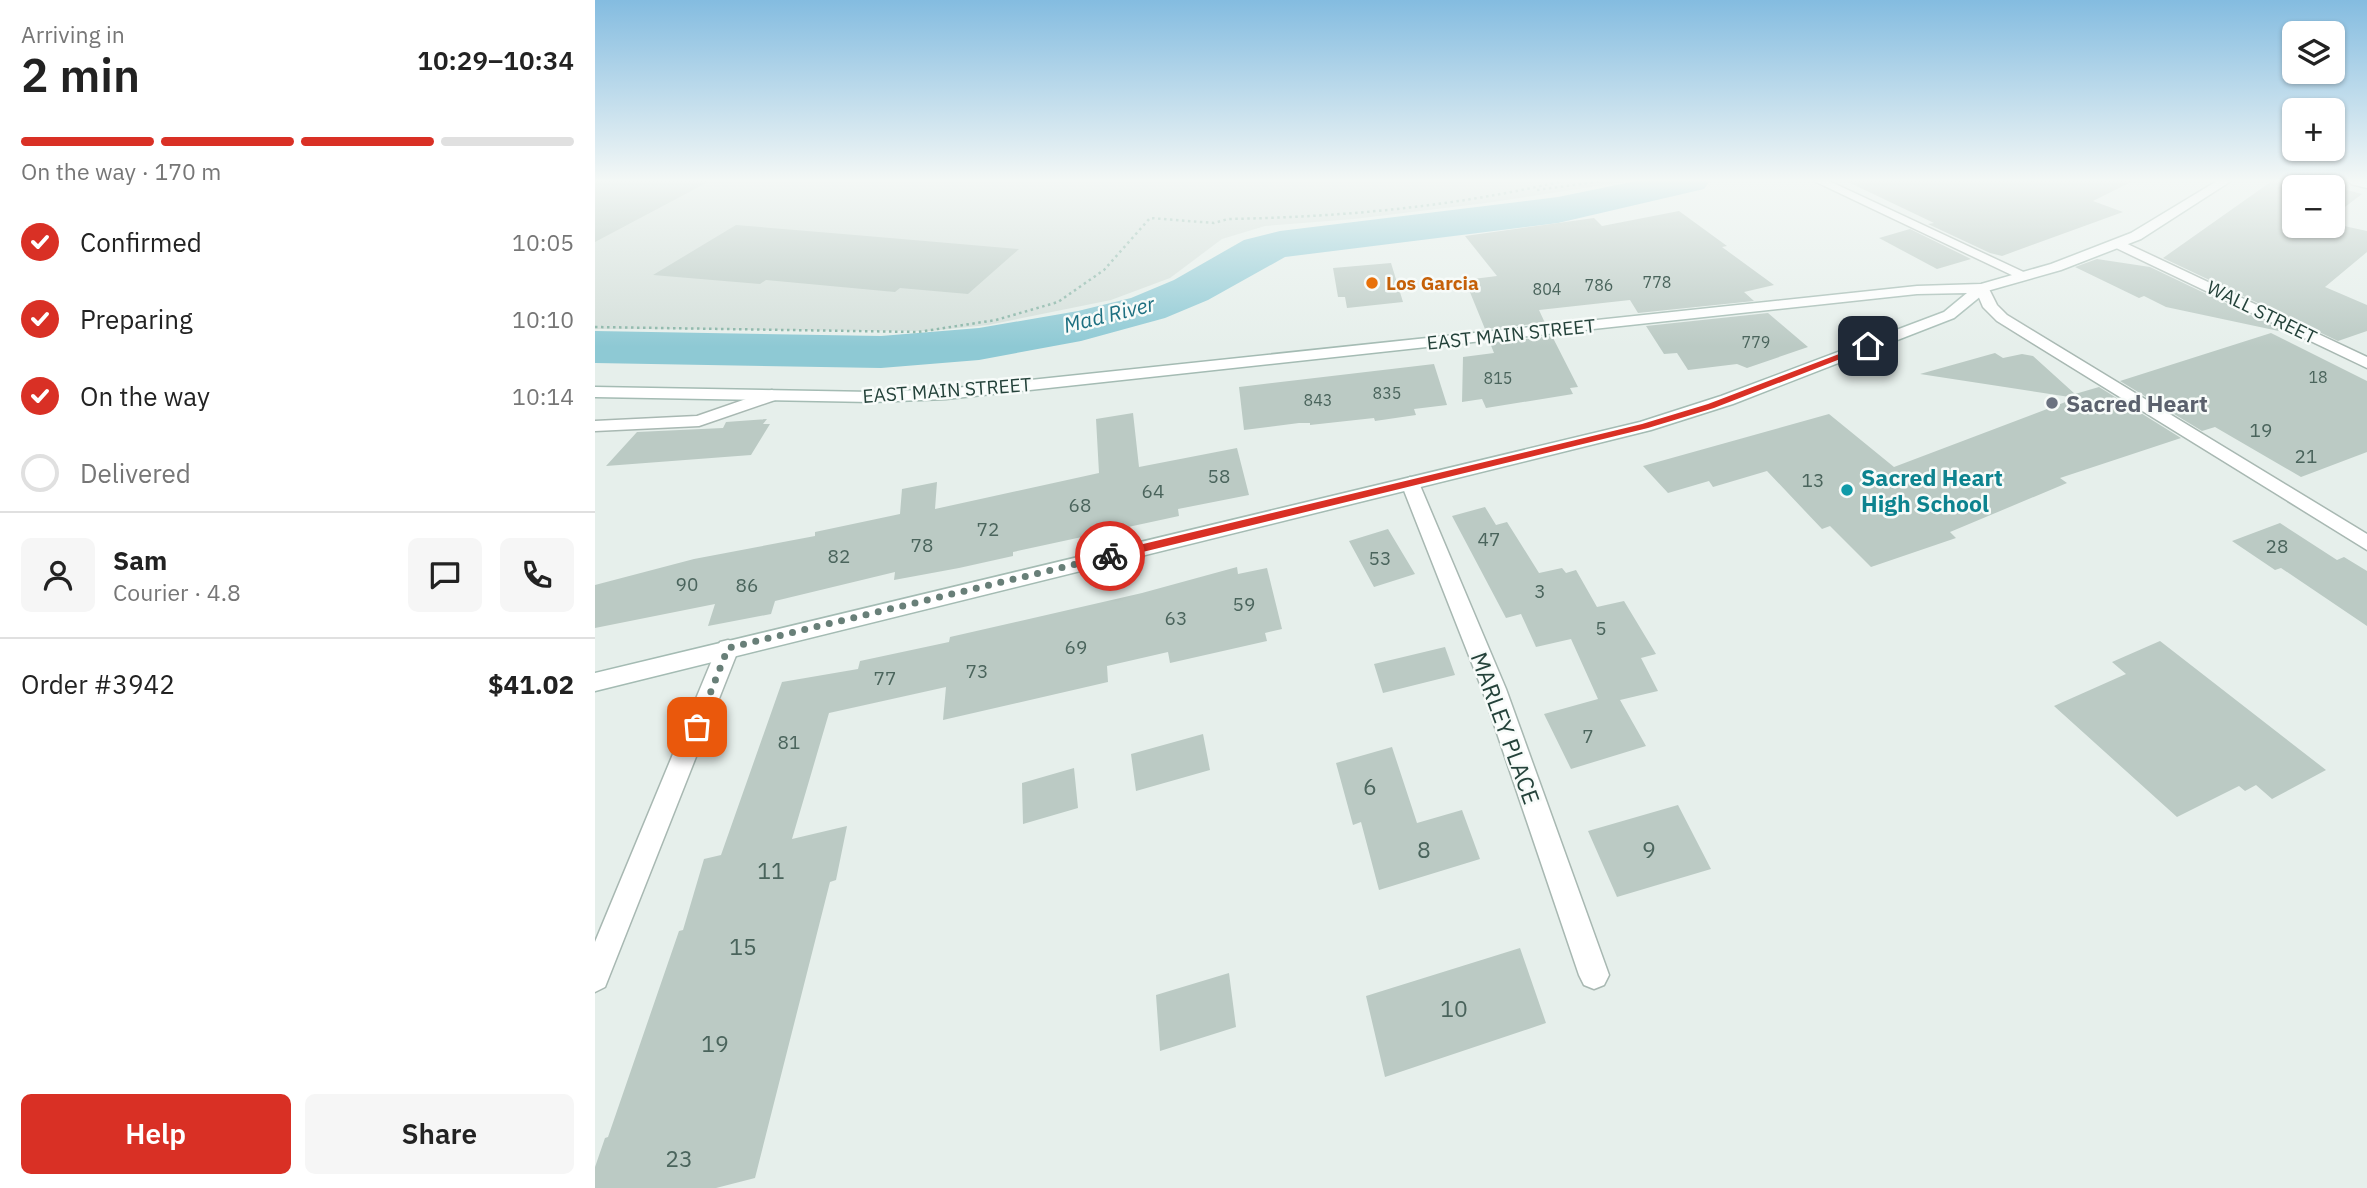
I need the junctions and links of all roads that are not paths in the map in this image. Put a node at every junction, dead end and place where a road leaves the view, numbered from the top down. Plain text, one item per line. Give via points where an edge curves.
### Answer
1 (1940, 236) edge
2 (2134, 236) edge
3 (2119, 244) junction
4 (2023, 275) junction
5 (1982, 288) junction
6 (2367, 363) edge
7 (595, 393) edge
8 (772, 396) junction
9 (595, 426) edge
10 (1410, 483) junction
11 (2367, 543) edge
12 (728, 648) junction
13 (595, 682) edge
14 (1594, 975) dead end
15 (595, 977) edge

1 - 4 main road
2 - 3 main road, EAST MAIN STREET
3 - 4 main road, EAST MAIN STREET
3 - 6 main road, WALL STREET
4 - 5 main road, EAST MAIN STREET
5 - 8 main road, EAST MAIN STREET via 1917,289 973,391
5 - 10 main road via 1949,315 1694,411
5 - 11 main road via 1990,307 2002,318
7 - 8 main road, EAST MAIN STREET
8 - 9 main road, EAST MAIN STREET via 699,421
10 - 12 main road
10 - 14 main road, MARLEY PLACE via 1494,689
12 - 13 main road
12 - 15 main road

